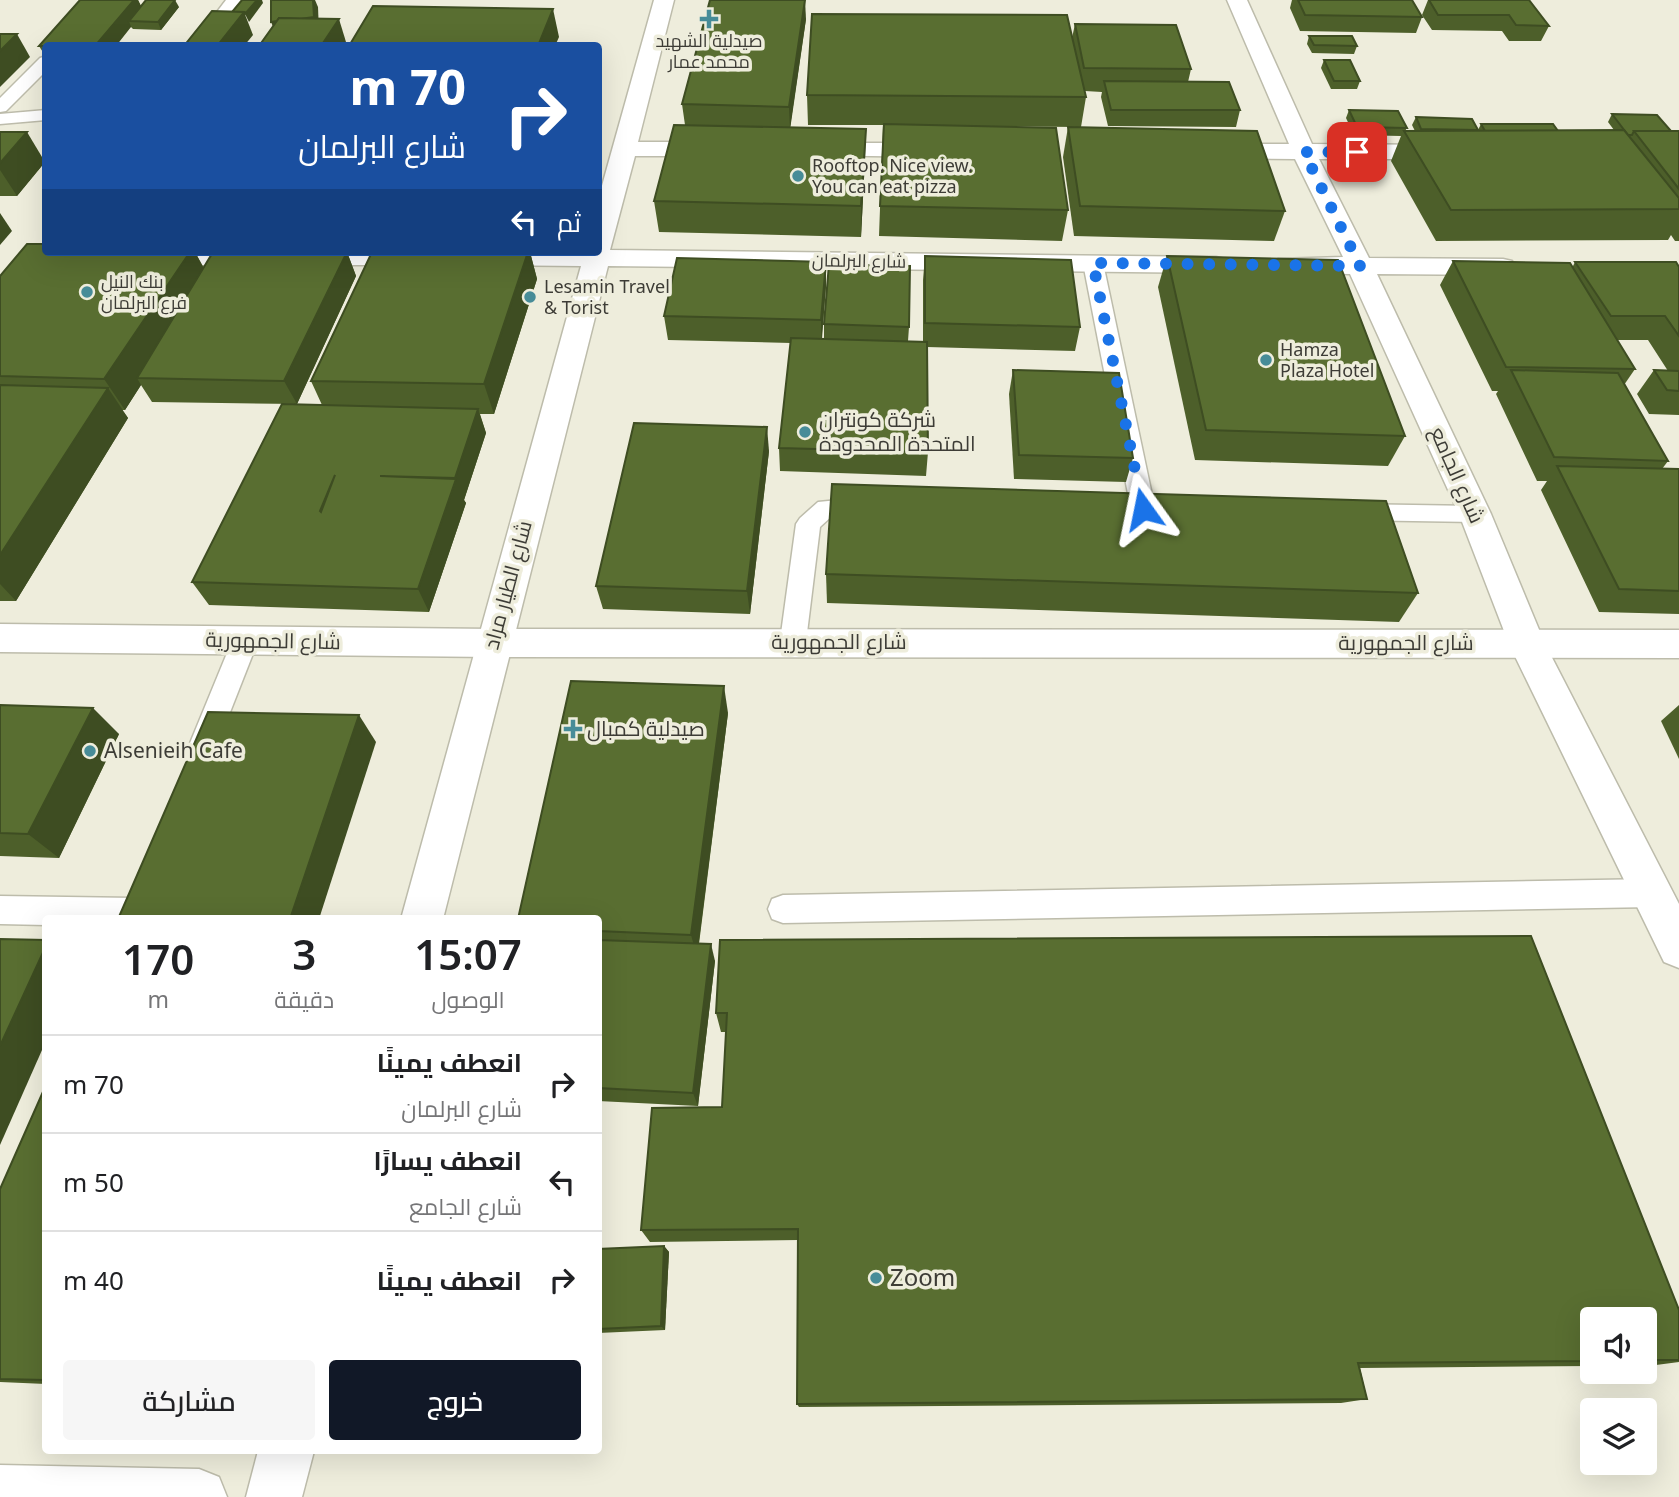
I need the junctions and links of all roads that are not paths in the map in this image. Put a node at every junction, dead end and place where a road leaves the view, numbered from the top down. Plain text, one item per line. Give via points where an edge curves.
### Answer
1 (237, 0) edge
2 (664, 0) edge
3 (1237, 0) edge
4 (204, 42) edge
5 (42, 65) edge
6 (0, 107) edge
7 (42, 115) edge
8 (0, 118) edge
9 (626, 149) junction
10 (737, 149) edge
11 (792, 150) edge
12 (958, 150) edge
13 (1193, 151) edge
14 (1304, 152) junction
15 (1470, 152) edge
16 (602, 235) edge
17 (602, 253) edge
18 (486, 256) edge
19 (596, 256) edge
20 (122, 257) edge
21 (1093, 263) junction
22 (1240, 265) edge
23 (1267, 265) edge
24 (1360, 266) junction
25 (1525, 267) edge
26 (899, 505) edge
27 (1116, 509) edge
28 (1143, 509) junction
29 (1170, 509) edge
30 (1323, 512) edge
31 (1475, 514) junction
32 (0, 638) edge
33 (245, 641) junction
34 (793, 641) junction
35 (493, 643) junction
36 (1527, 644) junction
37 (1679, 644) edge
38 (193, 771) edge
39 (1653, 893) junction
40 (136, 906) edge
41 (783, 909) dead end
42 (0, 910) edge
43 (423, 915) edge
44 (1679, 948) edge
45 (285, 1454) edge
46 (0, 1493) edge
47 (199, 1497) edge
48 (274, 1497) edge

1 - 4 street
2 - 9 street, شارع الطيار مراد
3 - 14 street, شارع الجامع
5 - 6 lane
7 - 8 lane
9 - 10 street
9 - 16 street, شارع الطيار مراد
11 - 12 street
13 - 14 street
14 - 15 street
14 - 24 street, شارع الجامع
17 - 21 street, شارع البرلمان
18 - 20 street, شارع البرلمان
19 - 35 street, شارع الطيار مراد
21 - 22 street, شارع البرلمان
21 - 28 lane
23 - 24 street
24 - 25 street
24 - 31 street, شارع الجامع
26 - 34 lane via 826,508 808,524
27 - 28 lane
28 - 29 lane
30 - 31 lane
31 - 36 street, شارع الجامع
32 - 33 street, شارع الجمهورية
33 - 35 street, شارع الجمهورية
33 - 38 lane
34 - 35 street, شارع الجمهورية
34 - 36 street, شارع الجمهورية
35 - 43 street, شارع الطيار مراد
36 - 37 street, شارع الجمهورية
36 - 39 street, شارع الجامع
39 - 41 lane
39 - 44 street, شارع الجامع
40 - 42 lane
45 - 48 street
46 - 47 street

